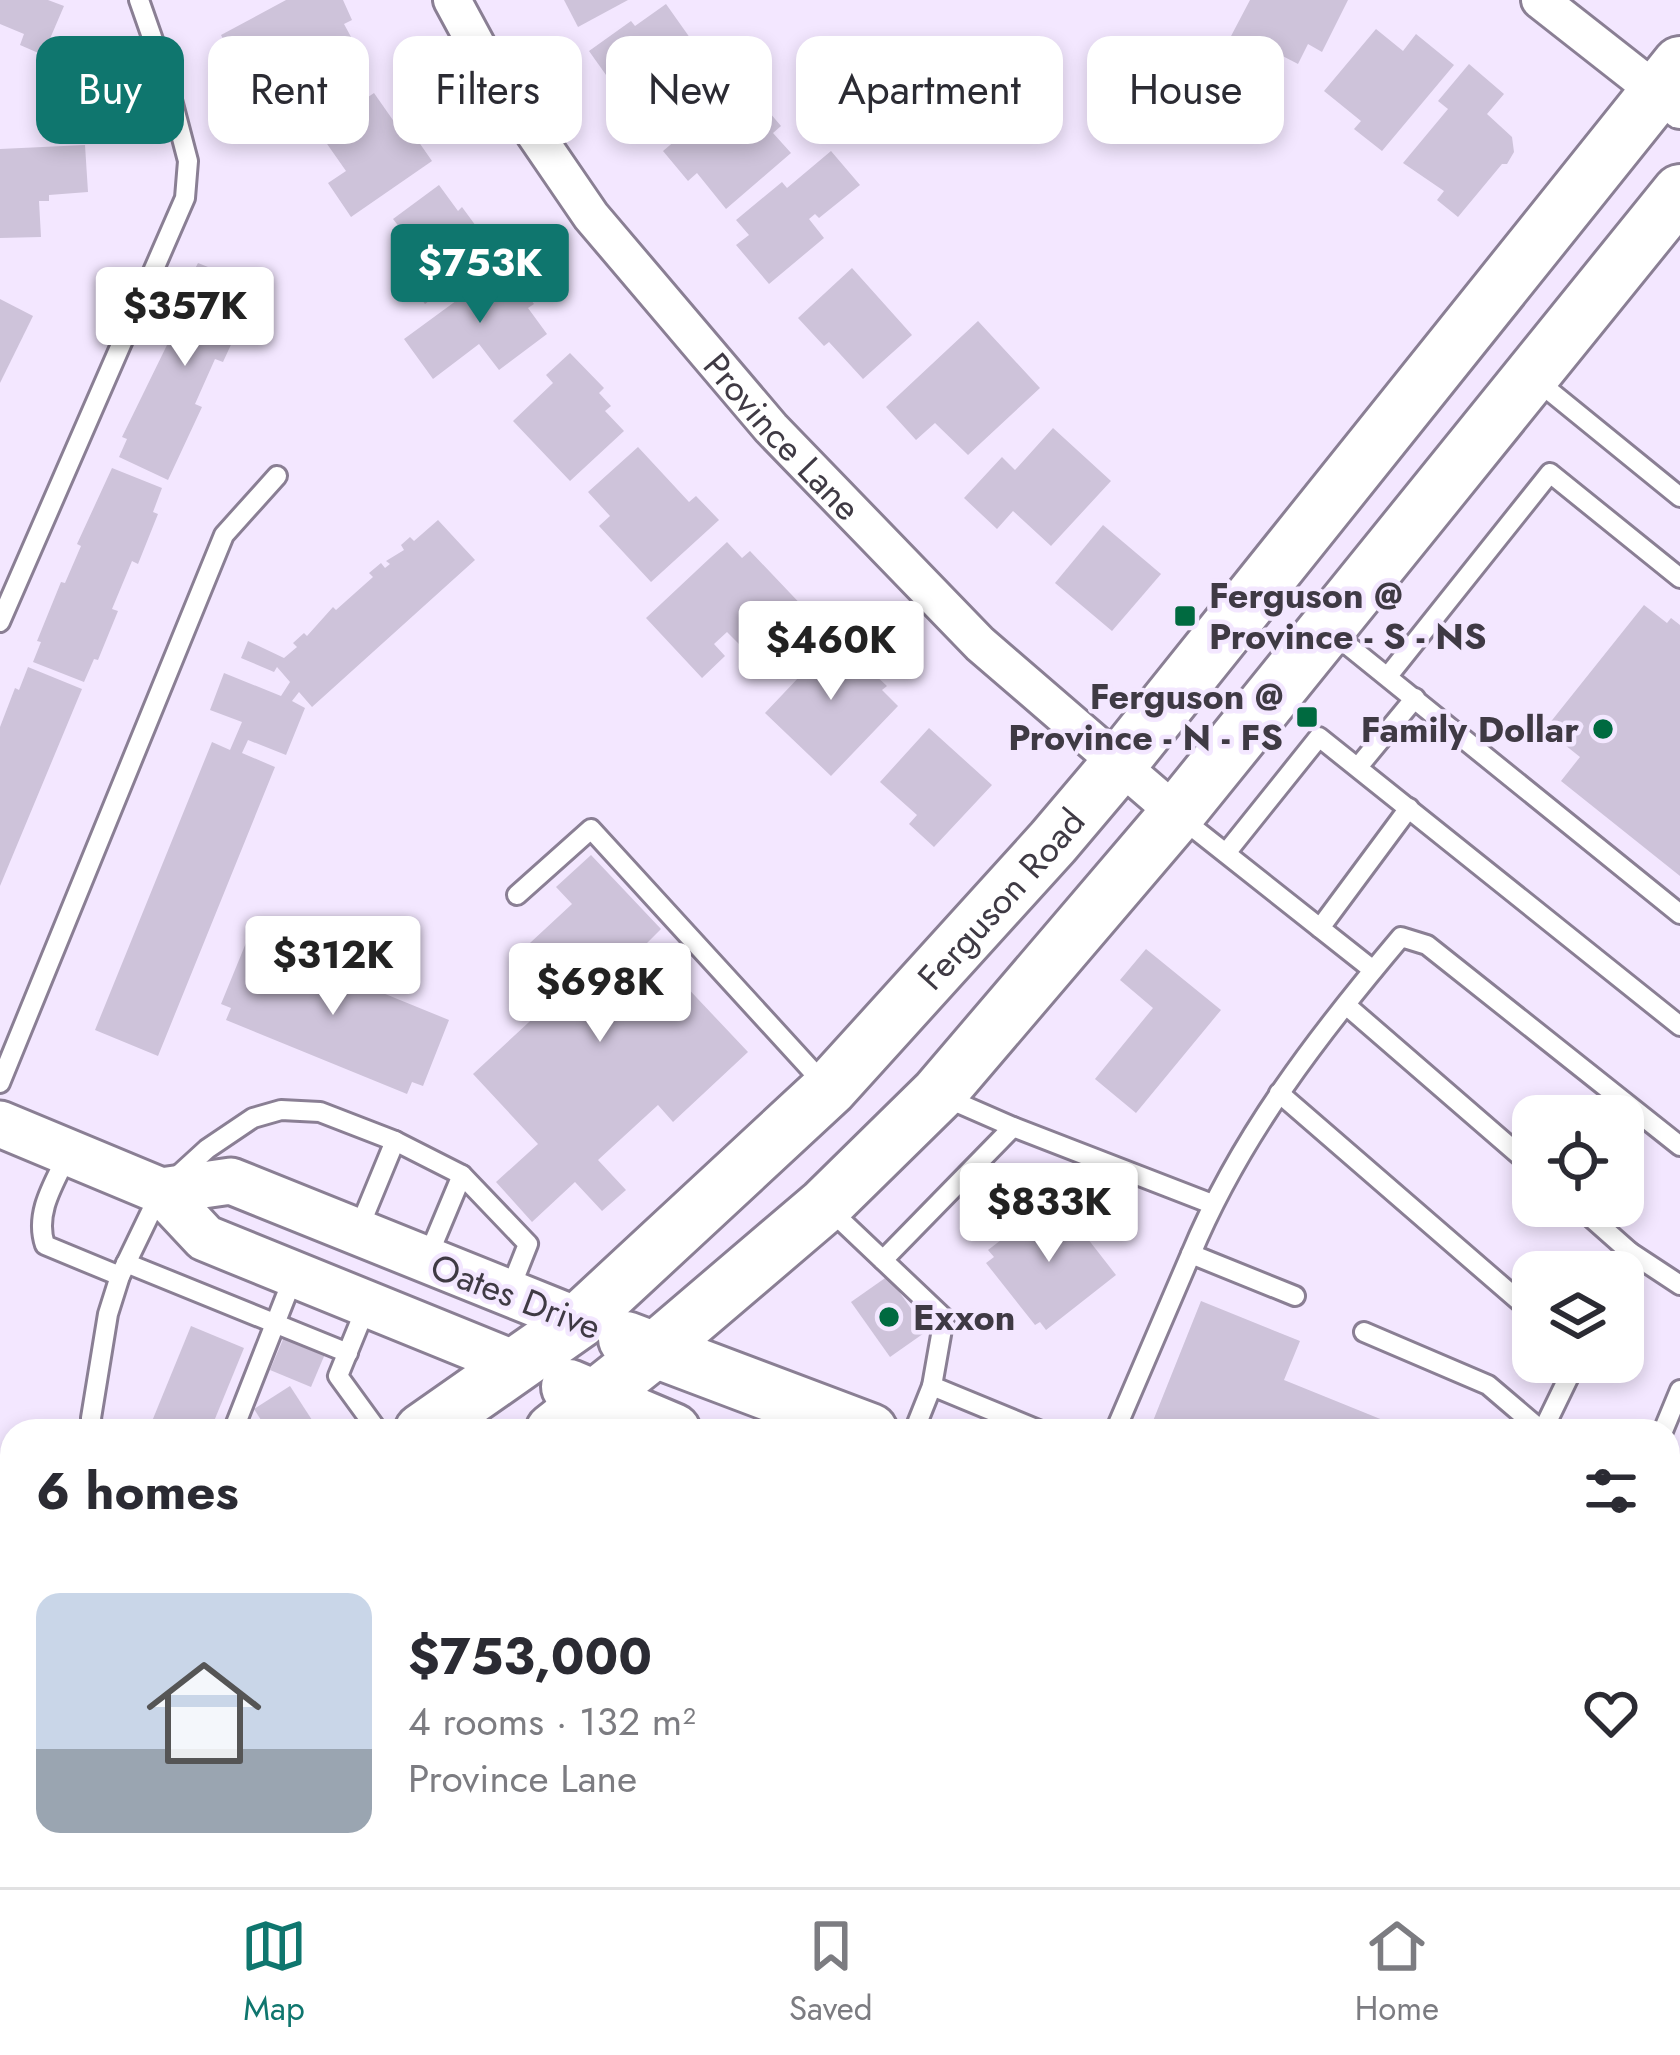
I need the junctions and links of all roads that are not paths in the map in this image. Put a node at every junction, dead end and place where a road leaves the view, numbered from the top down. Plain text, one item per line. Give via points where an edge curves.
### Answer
1 (139, 0) edge
2 (452, 0) edge
3 (1540, 0) edge
4 (1672, 89) edge
5 (1680, 192) edge
6 (1532, 376) junction
7 (277, 476) dead end
8 (1680, 497) edge
9 (1680, 578) edge
10 (0, 622) edge
11 (1328, 629) junction
12 (1388, 676) junction
13 (1415, 698) junction
14 (1119, 764) junction
15 (1358, 767) junction
16 (1409, 808) junction
17 (1177, 814) junction
18 (1226, 853) junction
19 (517, 895) dead end
20 (1680, 914) edge
21 (1319, 928) junction
22 (1373, 970) junction
23 (1346, 1005) junction
24 (1680, 1027) edge
25 (0, 1083) edge
26 (829, 1089) junction
27 (1279, 1093) junction
28 (938, 1094) junction
29 (0, 1124) edge
30 (1013, 1127) junction
31 (394, 1141) junction
32 (1680, 1146) edge
33 (1512, 1149) edge
34 (68, 1152) junction
35 (463, 1175) junction
36 (160, 1191) junction
37 (1211, 1204) junction
38 (825, 1205) junction
39 (1602, 1227) edge
40 (357, 1233) junction
41 (1629, 1251) edge
42 (1191, 1254) junction
43 (883, 1260) junction
44 (426, 1261) junction
45 (1644, 1261) edge
46 (123, 1270) junction
47 (295, 1273) junction
48 (1680, 1285) edge
49 (509, 1293) junction
50 (1512, 1295) edge
51 (1295, 1296) dead end
52 (367, 1305) junction
53 (579, 1321) junction
54 (276, 1323) junction
55 (1364, 1332) dead end
56 (655, 1350) junction
57 (348, 1353) junction
58 (517, 1365) junction
59 (1566, 1383) edge
60 (932, 1386) junction
61 (1680, 1390) edge
62 (595, 1397) junction
63 (91, 1419) edge
64 (238, 1419) edge
65 (369, 1419) edge
66 (439, 1419) edge
67 (568, 1419) edge
68 (645, 1419) edge
69 (838, 1419) edge
70 (919, 1419) edge
71 (1013, 1419) edge
72 (1119, 1419) edge
73 (1528, 1419) edge
74 (1548, 1419) edge
75 (1669, 1419) edge

1 - 10 lane via 188,161 185,198
2 - 14 street, Province Lane via 591,216 771,428 980,644
3 - 4 street
4 - 14 main road, Ferguson Road
5 - 6 main road
6 - 8 lane
6 - 11 main road
7 - 25 lane via 224,535
9 - 12 lane via 1550,473
11 - 12 lane
11 - 17 main road
12 - 13 lane
13 - 15 lane
13 - 20 lane
14 - 17 street, Province Lane
14 - 26 main road, Ferguson Road
15 - 16 lane
15 - 18 lane via 1319,737
16 - 21 lane
16 - 24 lane
17 - 18 lane
17 - 28 main road
18 - 21 lane
19 - 26 lane via 591,829
21 - 22 lane
22 - 23 lane
22 - 32 lane via 1401,937 1427,945
23 - 27 lane
23 - 33 lane
26 - 53 main road, Ferguson Road
27 - 37 lane
27 - 50 lane
28 - 30 lane
28 - 38 main road
29 - 34 street, Oates Drive
30 - 37 lane
30 - 43 lane
31 - 35 lane
31 - 36 lane via 320,1112 281,1111 253,1118
31 - 40 lane
34 - 36 street, Oates Drive
34 - 46 lane via 42,1211 46,1245
35 - 44 lane
35 - 49 lane via 528,1244
36 - 40 street, Oates Drive via 231,1181
36 - 46 lane
36 - 47 street, Oates Drive via 205,1238
37 - 42 lane
38 - 43 lane
38 - 56 main road
39 - 41 lane
40 - 44 street, Oates Drive
42 - 51 lane
42 - 72 lane
43 - 60 lane via 944,1318
44 - 49 street, Oates Drive
45 - 48 lane
46 - 54 lane
46 - 63 lane
47 - 52 street, Oates Drive
47 - 54 lane
49 - 53 street, Oates Drive
52 - 57 lane
52 - 58 street, Oates Drive
53 - 56 main road, Oates Drive
53 - 58 main road, Ferguson Road
54 - 57 lane
54 - 64 lane
55 - 73 lane via 1488,1385
56 - 62 main road
56 - 69 main road, Oates Drive
57 - 65 lane via 338,1376
58 - 62 main road, Oates Drive
58 - 66 main road, Ferguson Road
59 - 74 lane
60 - 70 lane
60 - 71 lane
61 - 75 lane
62 - 67 main road
62 - 68 main road, Oates Drive

